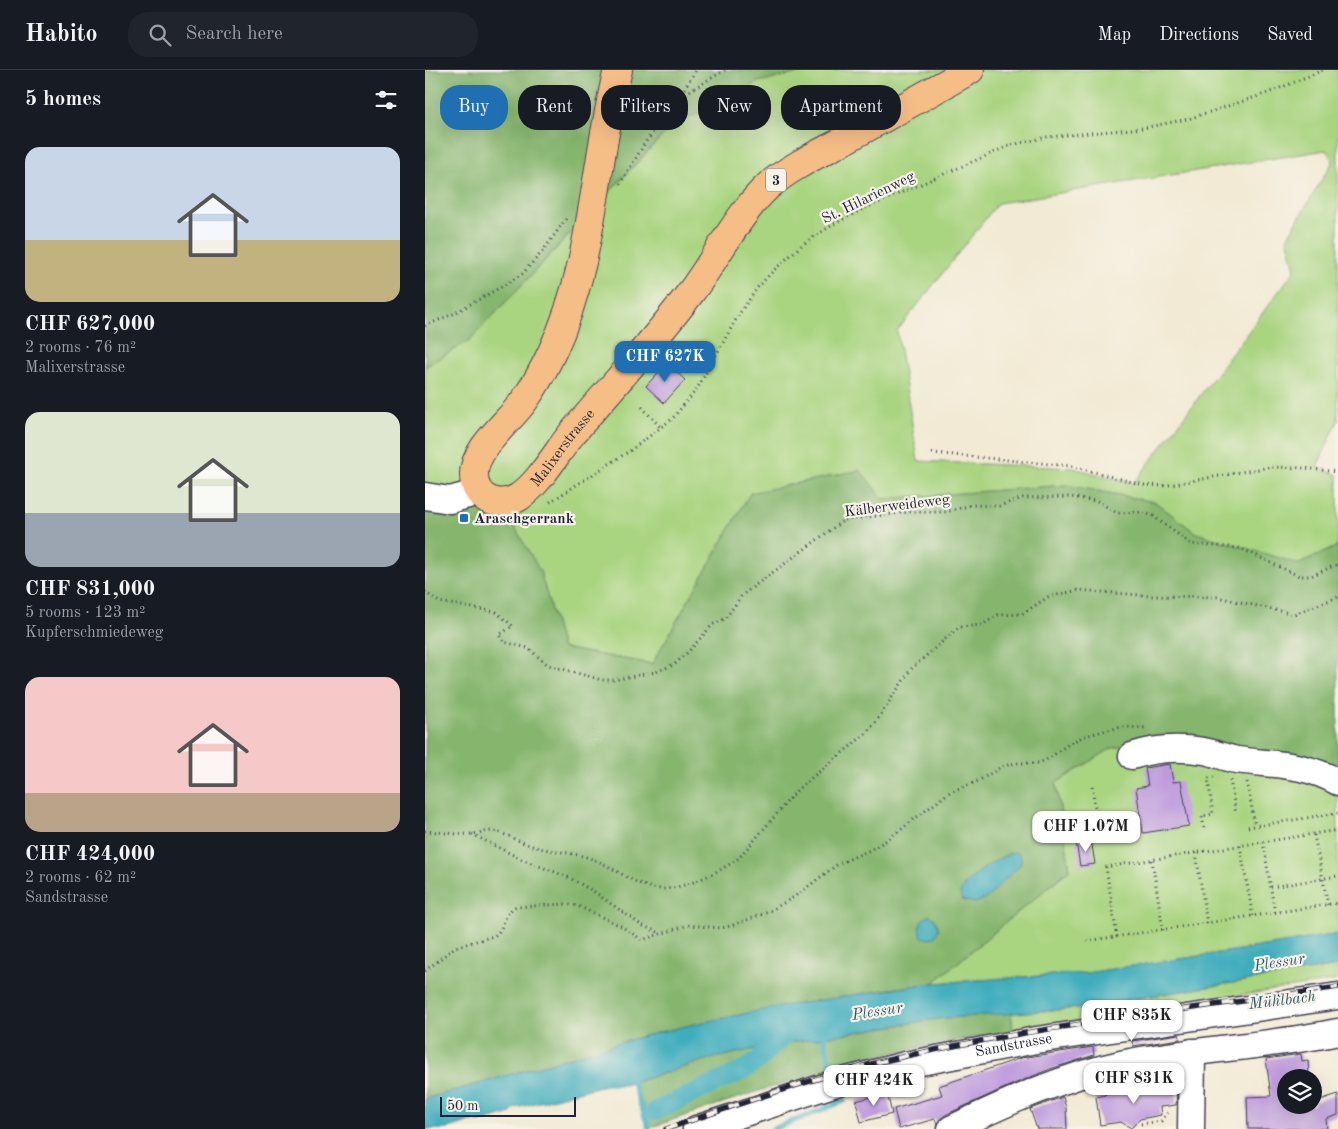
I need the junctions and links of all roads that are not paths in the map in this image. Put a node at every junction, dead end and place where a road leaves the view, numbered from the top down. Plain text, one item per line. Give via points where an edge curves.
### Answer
1 (618, 70) edge
2 (970, 70) edge
3 (479, 492) junction
4 (425, 496) edge
5 (1132, 756) dead end
6 (1338, 782) edge
7 (1338, 996) edge
8 (1338, 1032) edge
9 (1192, 1052) junction
10 (697, 1129) edge
11 (951, 1129) edge
12 (1191, 1129) edge

1 - 3 main road via 610,104 606,194 575,291 560,333 527,398 476,460 474,477
2 - 3 main road, Malixerstrasse / 3 via 802,164 769,186 745,212 674,315 525,492 501,503
3 - 4 street via 449,500
5 - 6 street via 1154,749 1196,750 1234,759 1304,767
7 - 10 street, Sandstrasse via 1044,1039 905,1065 839,1082
8 - 9 street
9 - 11 street via 1123,1064 1079,1076 1030,1093
9 - 12 street

